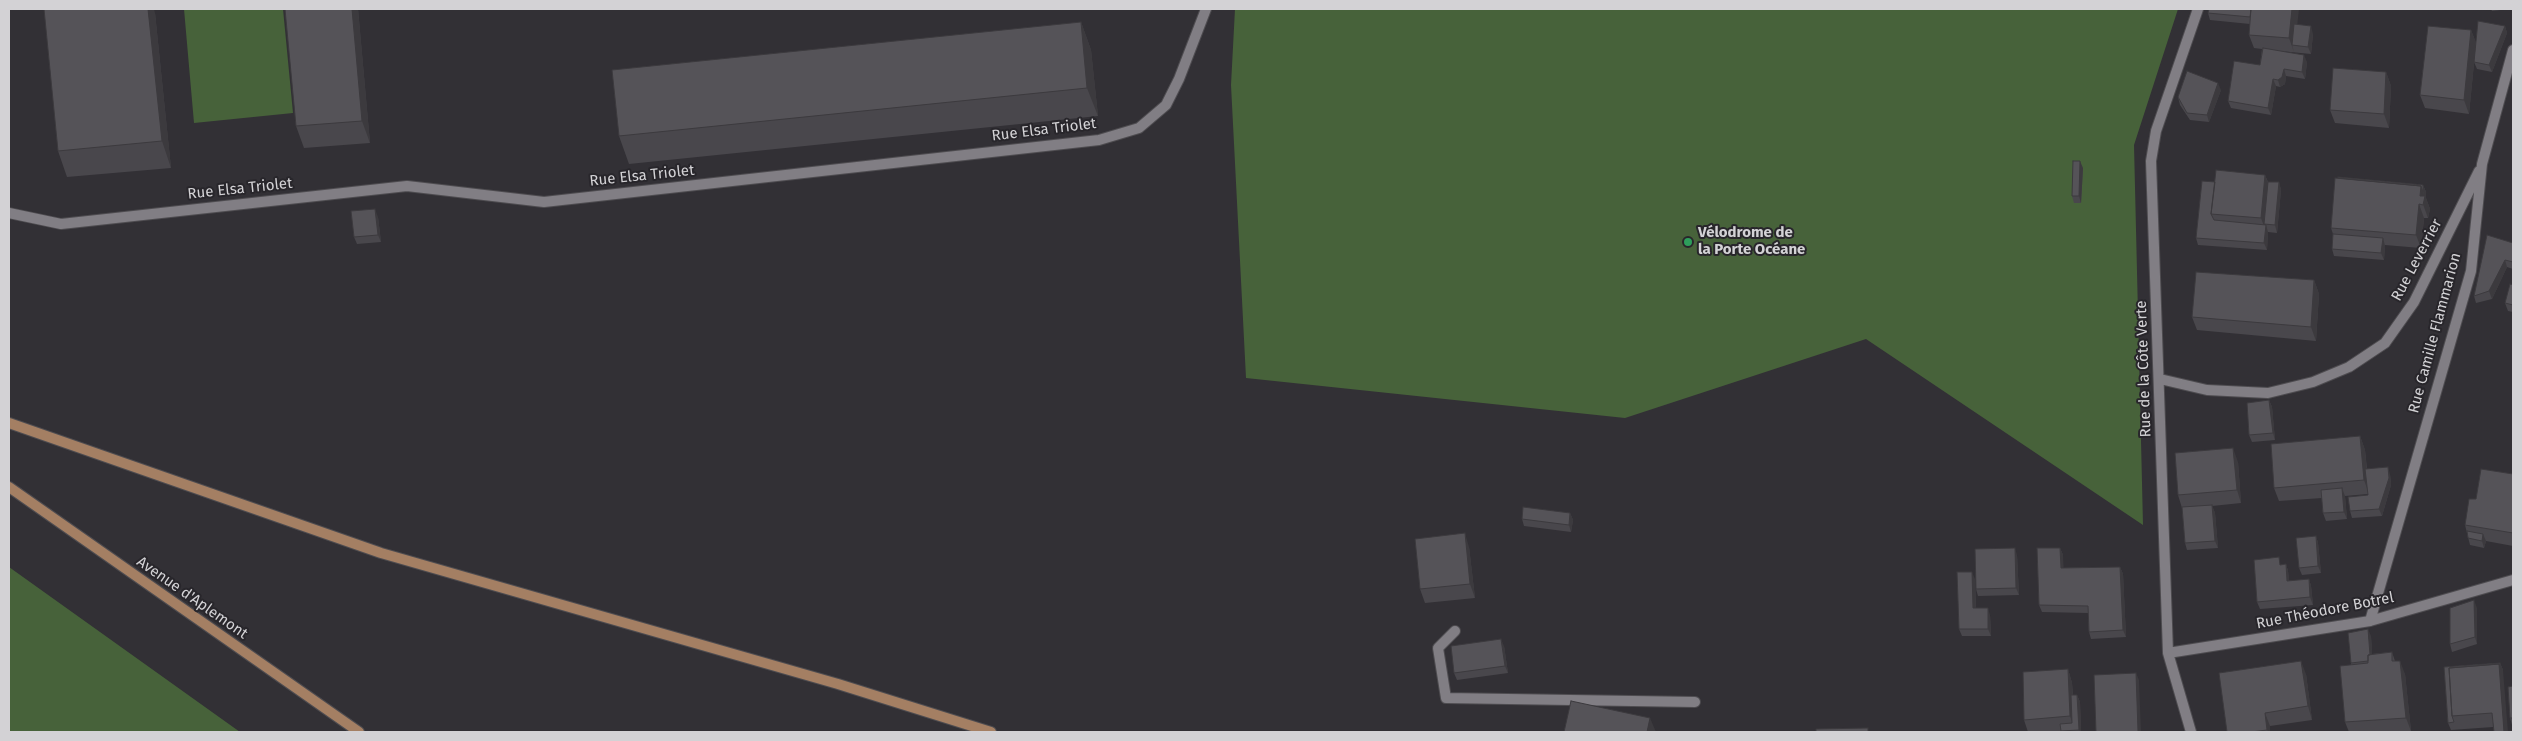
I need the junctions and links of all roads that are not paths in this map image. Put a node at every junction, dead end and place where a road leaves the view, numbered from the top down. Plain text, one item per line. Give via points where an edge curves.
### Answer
1 (1206, 9) edge
2 (2198, 9) edge
3 (2513, 50) edge
4 (2482, 164) junction
5 (9, 213) edge
6 (2160, 379) junction
7 (9, 423) edge
8 (9, 487) edge
9 (2513, 580) edge
10 (2370, 621) junction
11 (1455, 631) dead end
12 (2168, 653) junction
13 (1695, 702) dead end
14 (359, 732) edge
15 (991, 732) edge
16 (2192, 732) edge

1 - 5 street, Rue Elsa Triolet via 1166,105 1139,128 1099,140 544,202 407,186 61,224
2 - 6 street, Rue de la Côte Verte via 2156,131 2151,161
3 - 4 street, Rue Camille Flammarion
4 - 6 street, Rue Leverrier via 2414,302 2385,343 2356,362 2313,382 2268,393 2207,390
4 - 10 street, Rue Camille Flammarion via 2471,271
6 - 12 street, Rue de la Côte Verte
7 - 15 street via 382,552 838,684
8 - 14 street, Avenue d'Aplemont
9 - 10 street, Rue Théodore Botrel
10 - 12 street, Rue Théodore Botrel
11 - 13 street via 1438,648 1446,698
12 - 16 street, Rue de la Côte Verte

